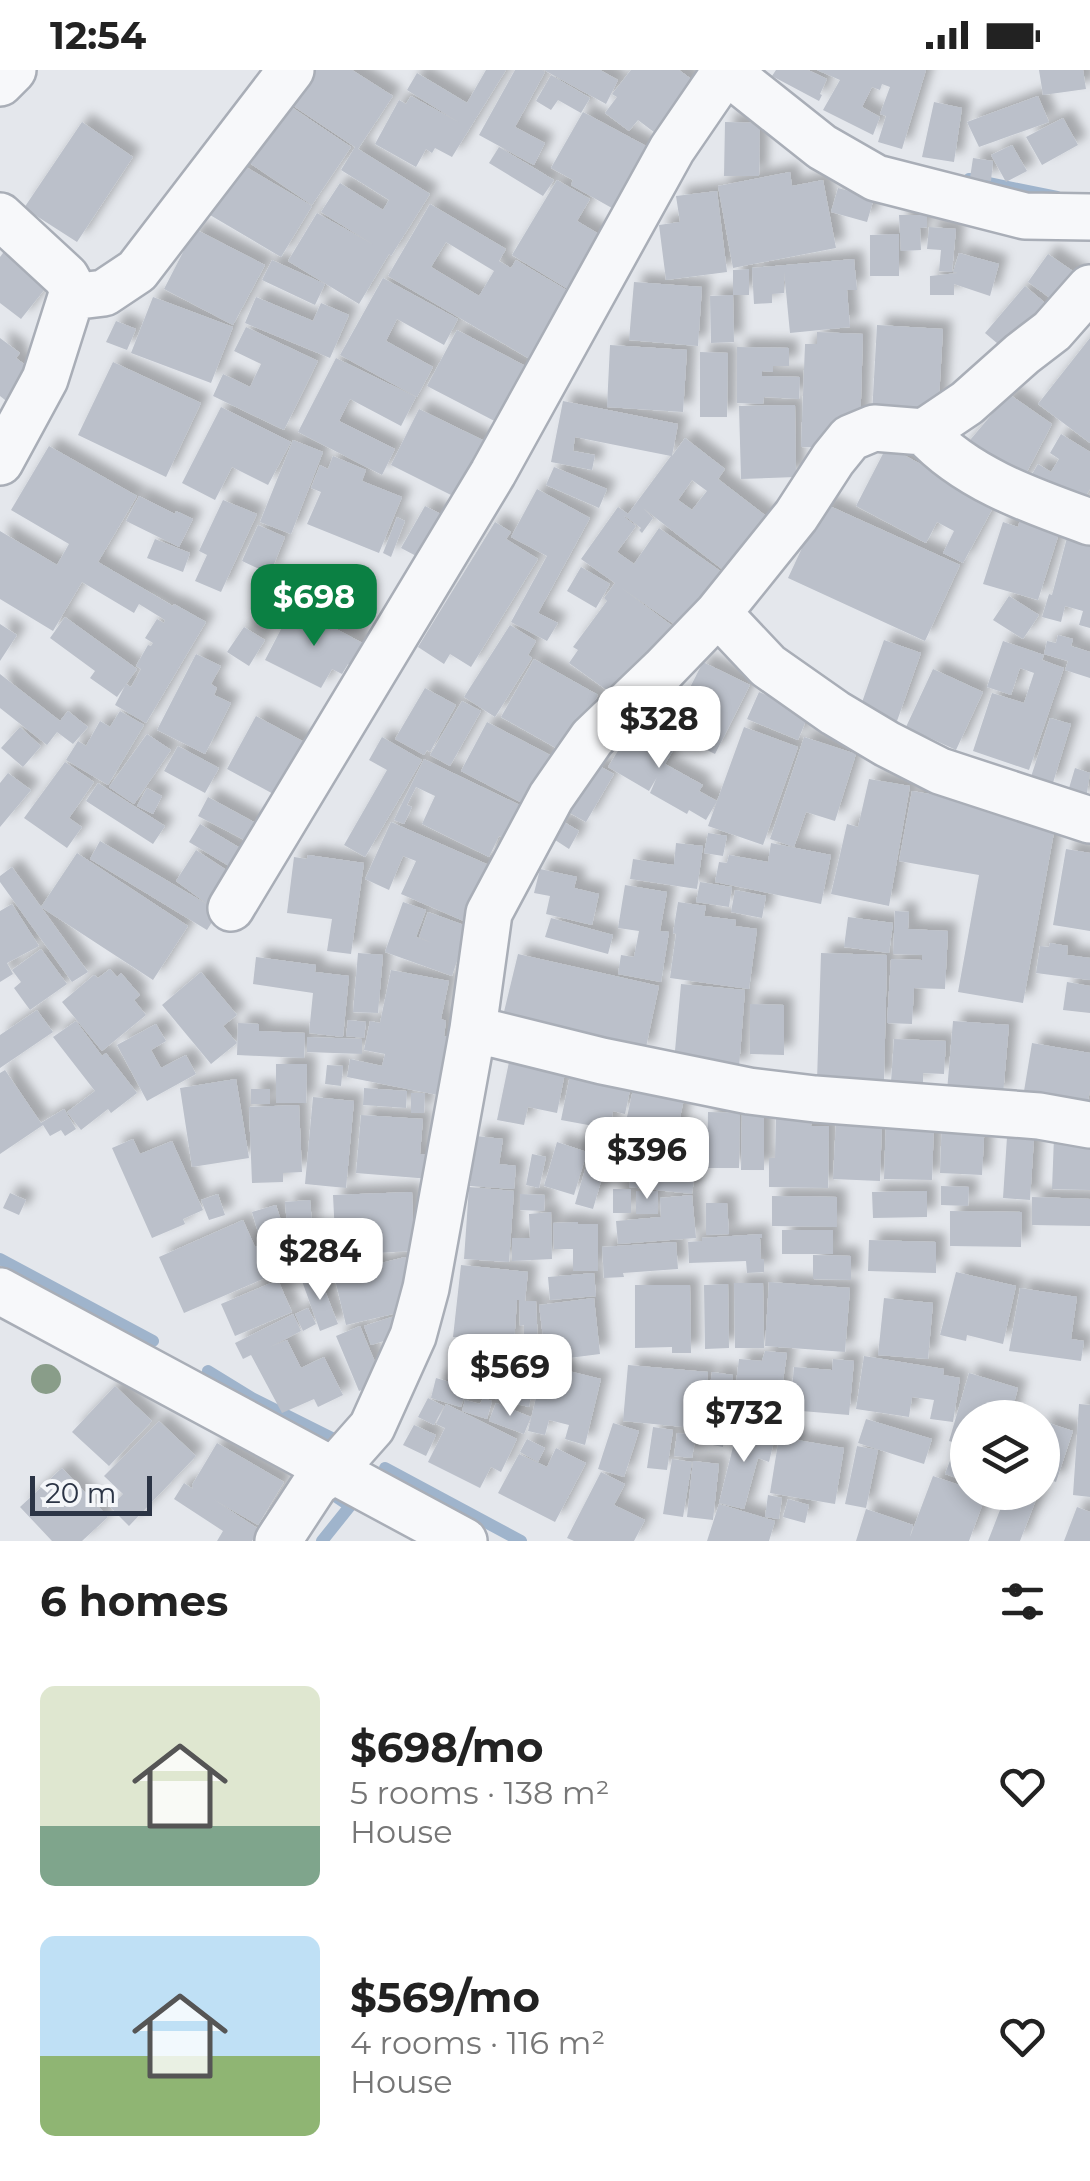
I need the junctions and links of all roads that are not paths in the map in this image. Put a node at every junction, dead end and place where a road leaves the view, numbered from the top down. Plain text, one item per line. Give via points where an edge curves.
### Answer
1 (12, 70) edge
2 (291, 70) edge
3 (726, 70) edge
4 (0, 83) edge
5 (0, 216) edge
6 (1090, 217) edge
7 (1090, 288) edge
8 (71, 297) junction
9 (924, 432) junction
10 (0, 462) edge
11 (1090, 522) edge
12 (718, 613) junction
13 (1090, 820) edge
14 (232, 908) dead end
15 (473, 1029) junction
16 (1090, 1124) edge
17 (0, 1291) edge
18 (333, 1471) junction
19 (278, 1541) edge
20 (464, 1541) edge

1 - 4 street
2 - 8 street via 137,271 104,293
3 - 6 street via 822,146 876,178 1025,216
3 - 14 street via 672,149 493,473
5 - 8 street via 66,277
7 - 9 street via 1052,331
8 - 10 street via 45,378
9 - 11 street via 993,482
9 - 12 street via 874,428 850,438
12 - 13 street via 768,666 887,744 940,771
12 - 15 street via 592,738 551,798 489,913
15 - 16 street via 749,1090
15 - 18 street via 413,1336 372,1427
17 - 18 street
18 - 19 street via 316,1483
18 - 20 street

